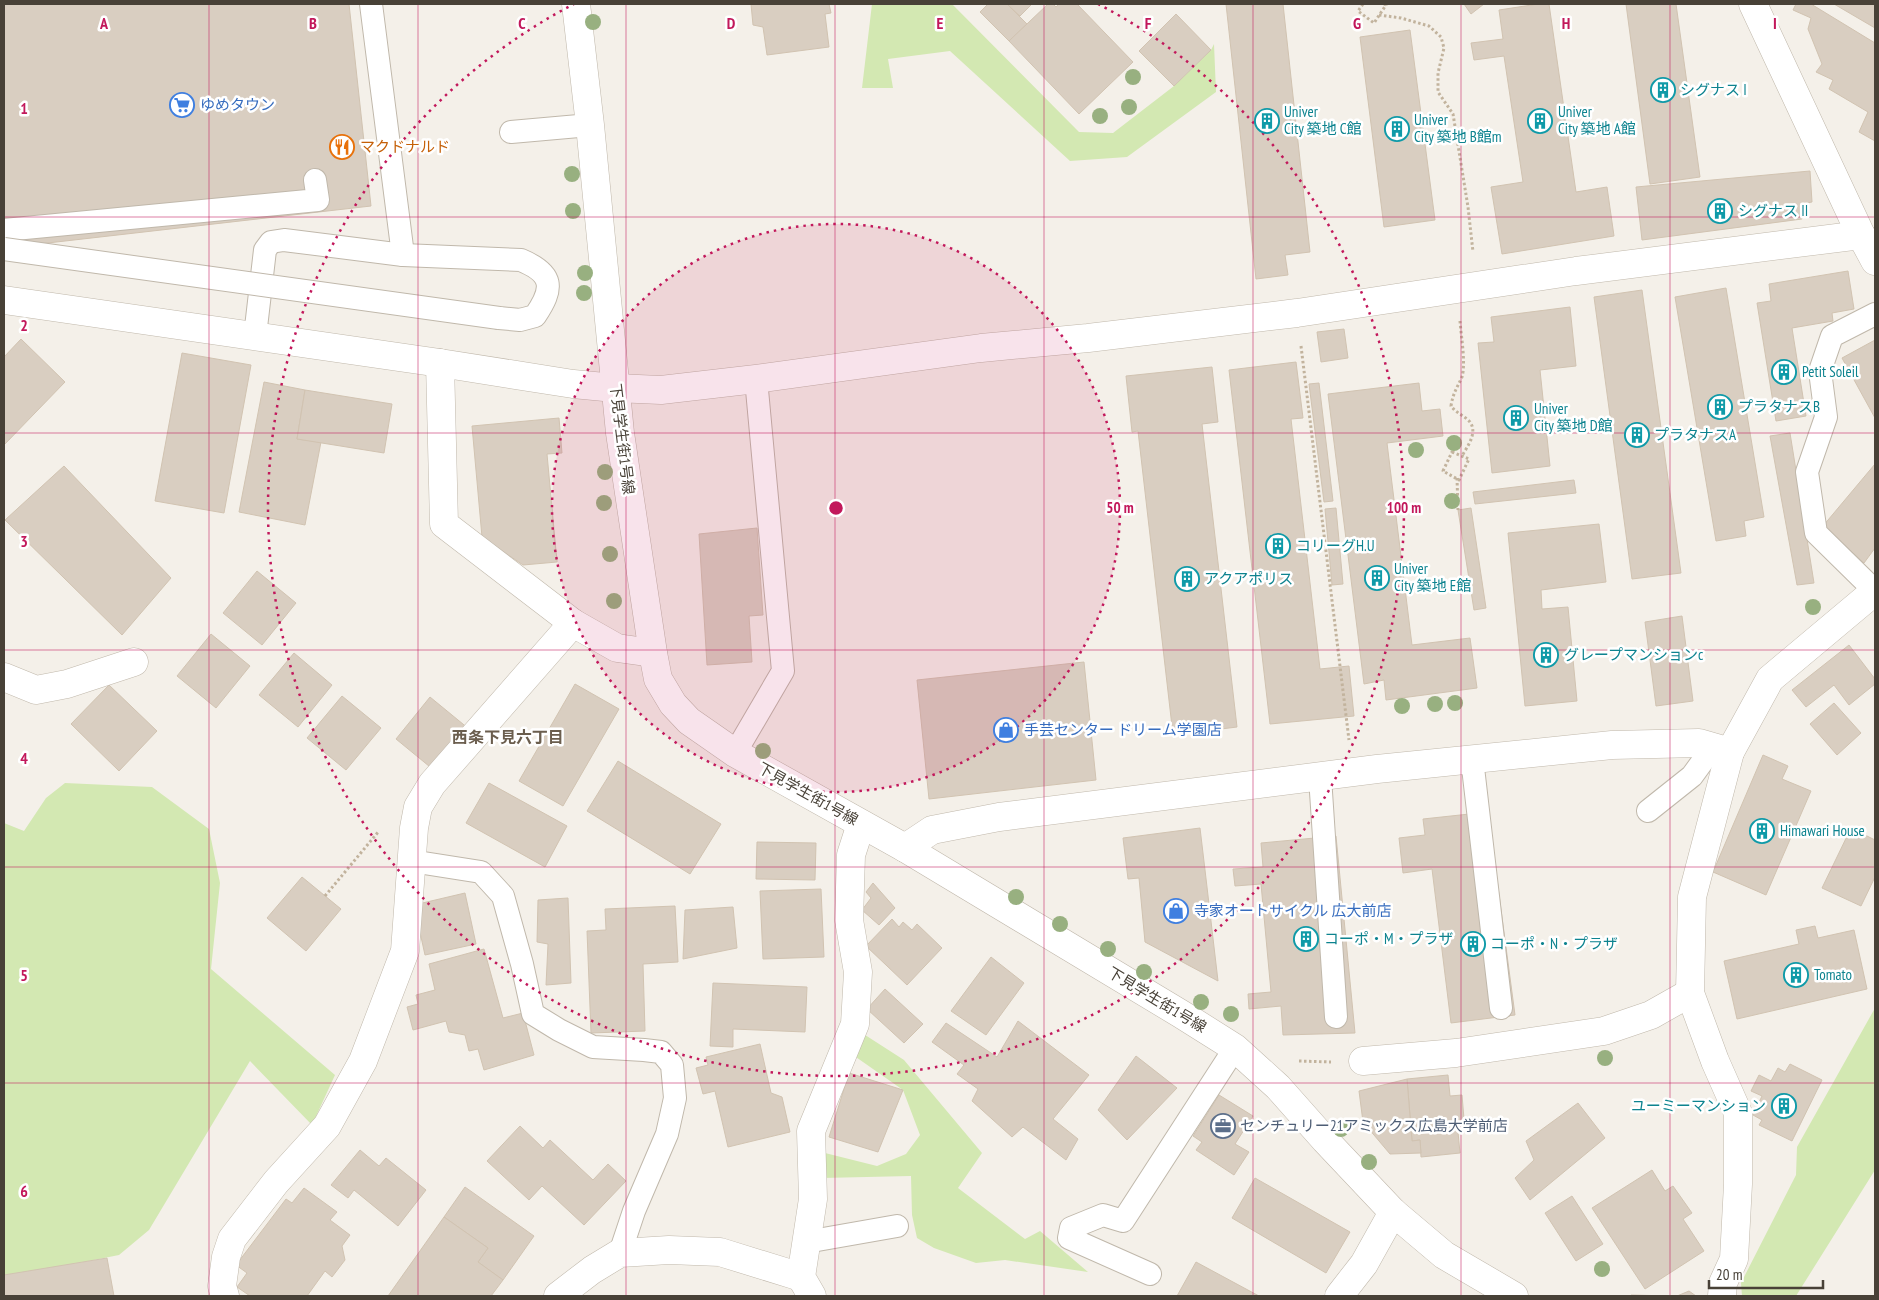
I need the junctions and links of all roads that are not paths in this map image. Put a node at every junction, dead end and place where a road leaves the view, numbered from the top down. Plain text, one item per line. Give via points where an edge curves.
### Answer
1 (371, 4) edge
2 (576, 4) edge
3 (1753, 4) edge
4 (590, 125) junction
5 (511, 132) dead end
6 (314, 180) dead end
7 (4, 230) edge
8 (1861, 235) junction
9 (4, 249) edge
10 (403, 255) junction
11 (1875, 261) edge
12 (4, 300) edge
13 (1875, 314) edge
14 (255, 336) junction
15 (440, 363) junction
16 (756, 379) junction
17 (615, 388) junction
18 (1875, 591) edge
19 (573, 623) junction
20 (653, 653) junction
21 (134, 662) dead end
22 (4, 677) edge
23 (1722, 750) junction
24 (734, 753) junction
25 (1472, 758) junction
26 (1320, 777) junction
27 (1648, 811) dead end
28 (861, 824) junction
29 (905, 848) junction
30 (411, 861) junction
31 (1690, 993) junction
32 (1501, 1008) dead end
33 (1336, 1017) dead end
34 (1235, 1048) junction
35 (1350, 1062) road end
36 (1393, 1212) junction
37 (897, 1226) dead end
38 (806, 1242) junction
39 (620, 1253) junction
40 (1150, 1274) dead end
41 (806, 1287) edge
42 (225, 1296) edge
43 (558, 1296) edge
44 (1339, 1296) edge
45 (1514, 1296) edge
46 (1722, 1296) edge

1 - 10 lane
2 - 4 street, 下見学生街1号線
3 - 8 street
4 - 5 lane
4 - 17 street, 下見学生街1号線
6 - 7 lane via 318,200
8 - 11 street
8 - 16 street via 1576,271 1297,313 981,348
9 - 10 lane, bridge via 520,320 535,316 548,293 546,278 538,267 521,260
10 - 14 lane via 293,241 271,242 265,250
12 - 14 street
13 - 18 lane via 1832,336 1820,371 1826,418 1807,472 1816,533
14 - 15 street
15 - 17 street
15 - 19 street via 444,524
16 - 17 street via 661,390
16 - 24 lane via 783,671
17 - 20 street, 下見学生街1号線
18 - 23 street via 1770,679
19 - 20 street via 617,648
19 - 30 street via 432,784 418,807
20 - 24 street, 下見学生街1号線 via 658,679 673,704 689,721
21 - 22 street via 67,684 36,690
23 - 25 street via 1699,743 1612,745
23 - 27 lane
23 - 31 street via 1692,897
24 - 28 street, 下見学生街1号線
25 - 26 street
25 - 32 lane
26 - 29 street via 999,817 932,830
26 - 33 lane
28 - 29 street, 下見学生街1号線
28 - 38 street via 851,855 849,911 858,972 855,1024 811,1131 813,1199
29 - 34 street, 下見学生街1号線
30 - 39 lane via 481,872 503,896 533,1014 593,1047 661,1052 672,1065 676,1098 667,1134
30 - 42 street via 405,951 363,1061 327,1126 276,1182 232,1239 222,1286
31 - 35 street via 1651,1016 1604,1031 1456,1053
31 - 46 street via 1738,1113 1734,1259 1723,1283
34 - 36 street, 下見学生街1号線 via 1278,1087
34 - 40 lane via 1123,1221 1103,1215 1071,1228 1068,1238
36 - 44 street via 1364,1264
36 - 45 street, 下見学生街1号線 via 1444,1255
37 - 38 lane
38 - 41 street
39 - 41 street via 669,1250 720,1252
39 - 43 street

